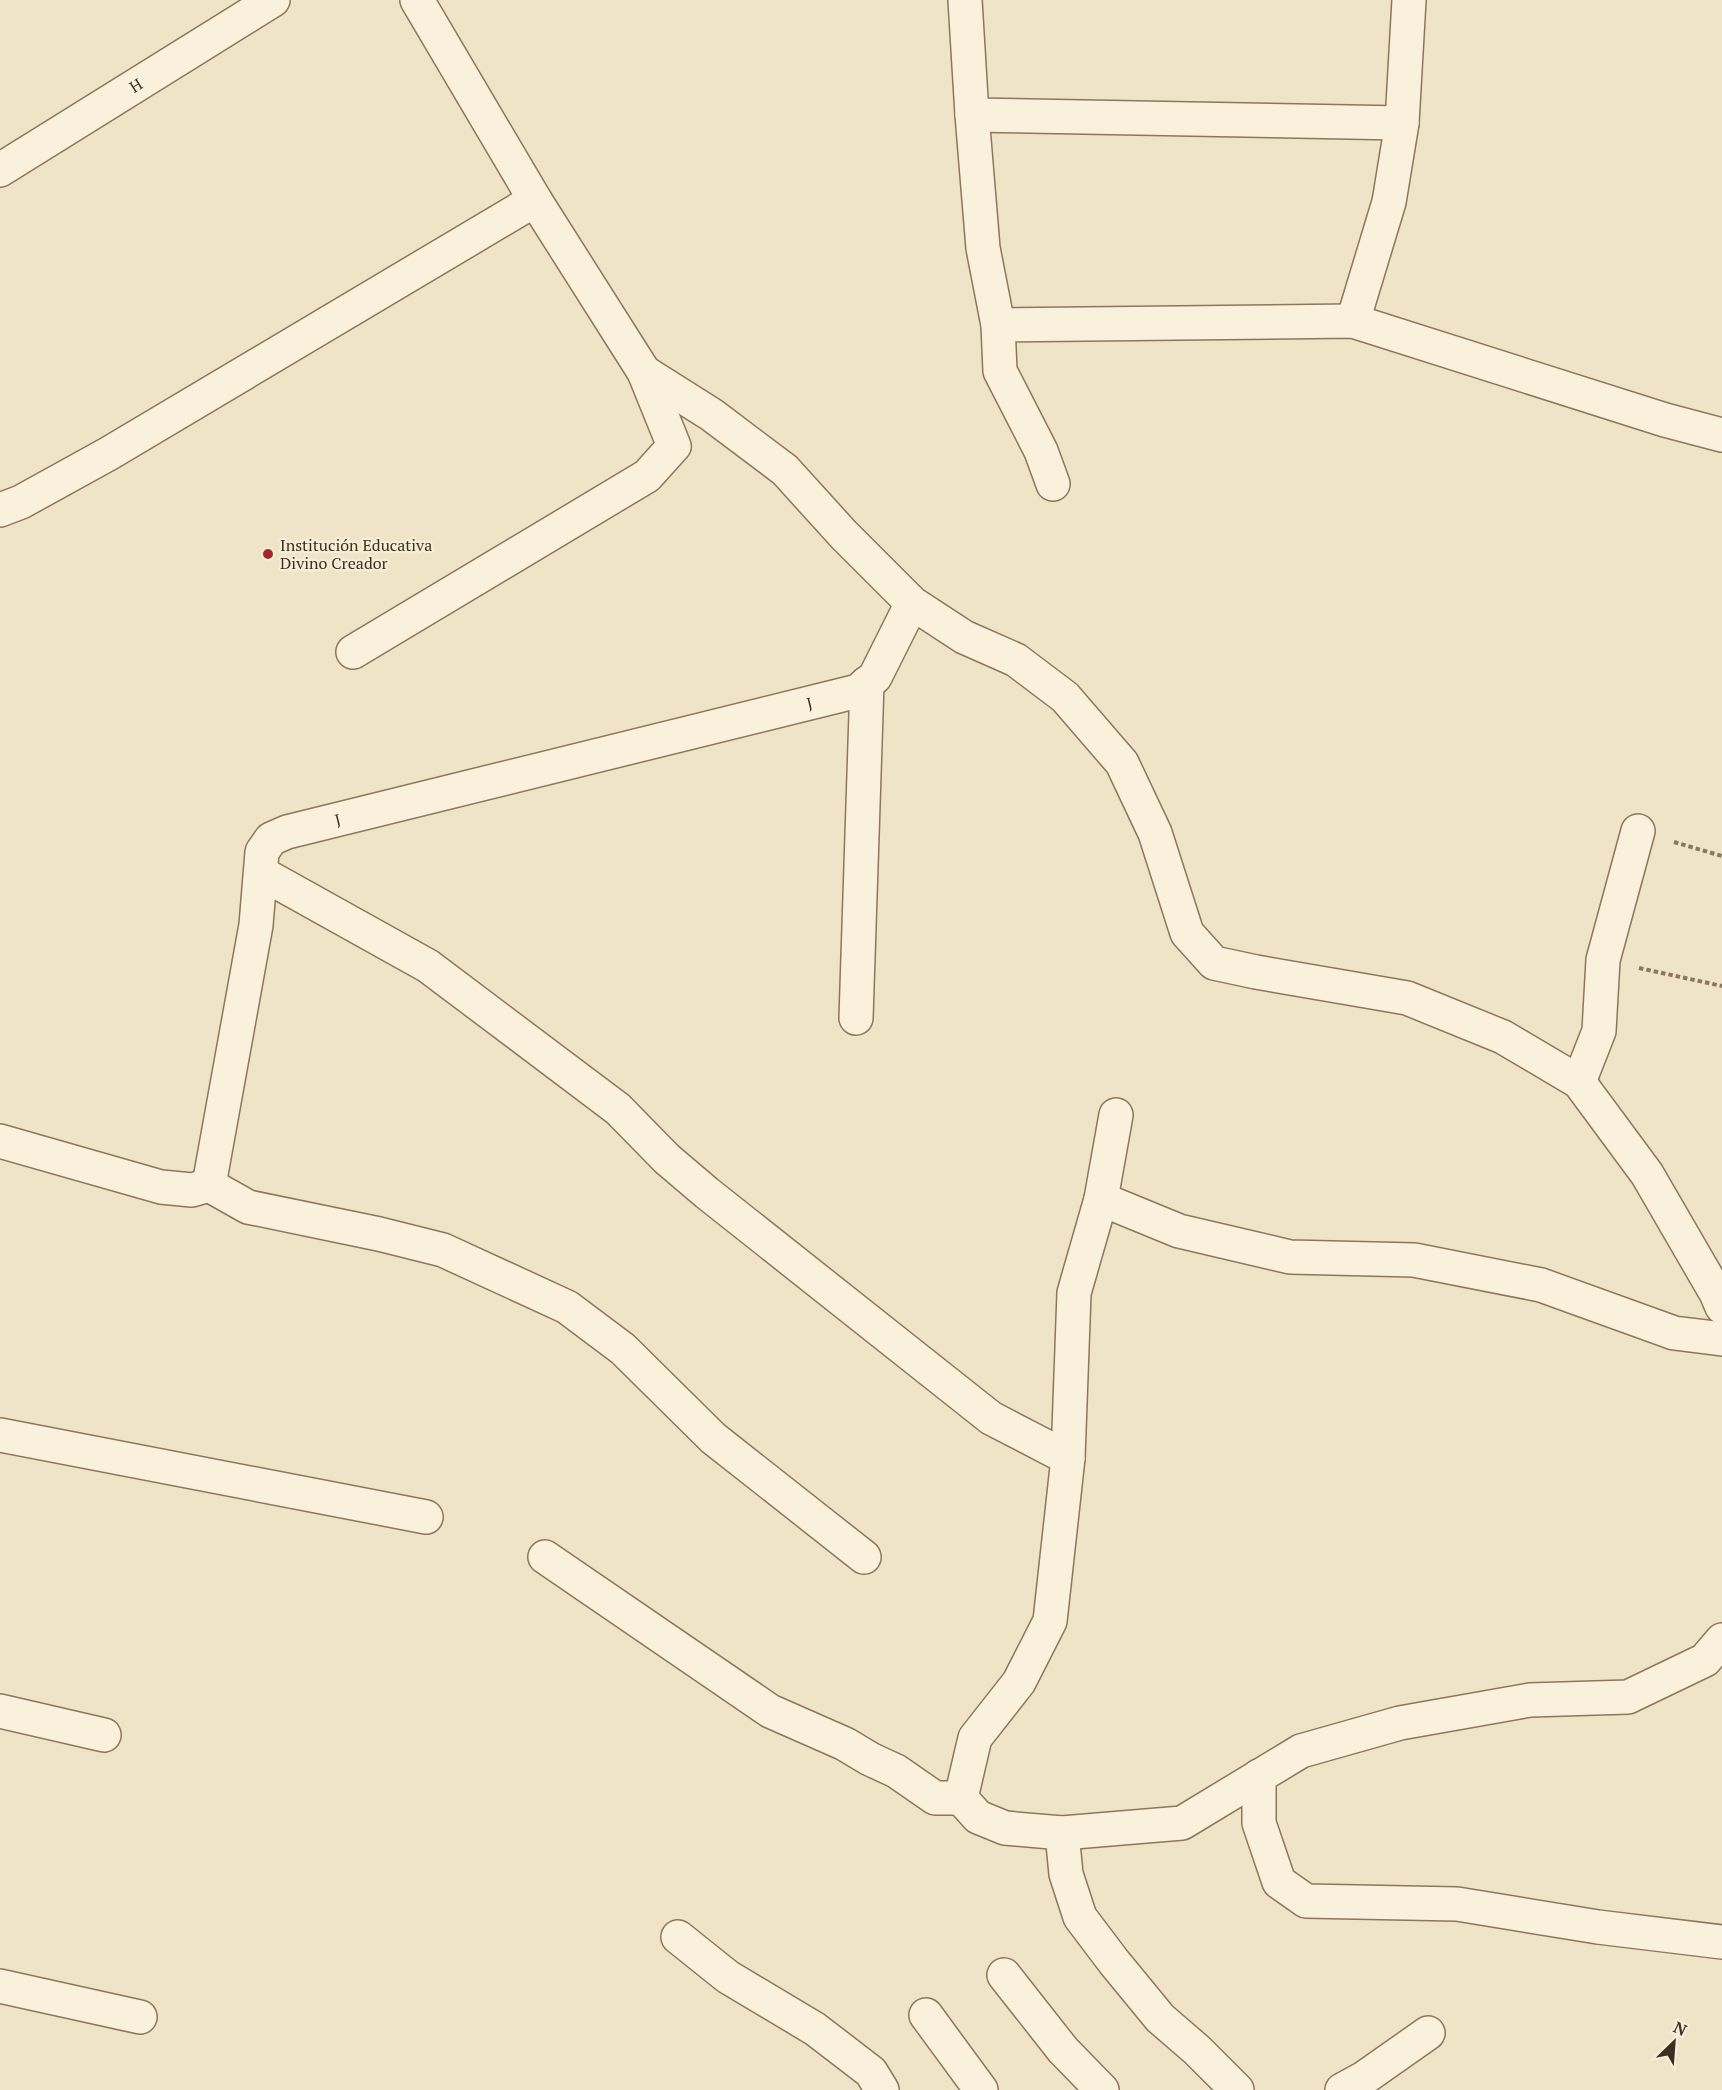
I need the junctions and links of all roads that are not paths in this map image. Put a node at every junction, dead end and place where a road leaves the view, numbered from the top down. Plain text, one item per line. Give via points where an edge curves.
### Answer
1 (273, 0) edge
2 (417, 0) edge
3 (965, 0) edge
4 (1409, 0) edge
5 (972, 115) junction
6 (1402, 123) junction
7 (0, 170) edge
8 (535, 200) junction
9 (1353, 321) junction
10 (998, 325) junction
11 (644, 372) junction
12 (1722, 435) edge
13 (1053, 484) dead end
14 (0, 510) edge
15 (912, 603) junction
16 (353, 652) dead end
17 (867, 683) junction
18 (1638, 831) road end
19 (261, 873) junction
20 (856, 1018) dead end
21 (1579, 1082) junction
22 (1116, 1115) dead end
23 (0, 1141) edge
24 (209, 1185) junction
25 (1101, 1199) junction
26 (1722, 1307) edge
27 (1722, 1339) edge
28 (0, 1435) edge
29 (1068, 1458) junction
30 (426, 1517) dead end
31 (545, 1557) dead end
32 (864, 1557) dead end
33 (1722, 1640) edge
34 (0, 1712) edge
35 (104, 1735) dead end
36 (1259, 1776) junction
37 (961, 1798) junction
38 (1062, 1833) junction
39 (678, 1937) dead end
40 (1722, 1942) edge
41 (1004, 1975) dead end
42 (0, 1986) edge
43 (926, 2015) dead end
44 (140, 2017) dead end
45 (1428, 2032) dead end
46 (1359, 2086) edge
47 (882, 2090) edge
48 (981, 2090) edge
49 (1102, 2090) edge
50 (1237, 2090) edge

1 - 7 street, H
2 - 8 street
3 - 5 street
4 - 6 street
5 - 6 street
5 - 10 street via 983,248
6 - 9 street via 1389,202
8 - 11 street
8 - 14 street via 108,454
9 - 10 street
9 - 12 street
10 - 13 street via 1000,371 1041,451
11 - 15 street via 712,415 785,470
11 - 16 street via 674,446 647,476
15 - 17 street, J via 875,677
15 - 21 street via 964,637 1016,660 1065,697 1122,763 1155,833 1186,933 1214,963 1407,998 1503,1037
17 - 19 street, J via 858,691 287,832 271,839 262,852
17 - 20 street
18 - 21 street via 1603,960 1599,1031
19 - 24 street, J via 256,925
19 - 29 street via 428,966 618,1109 707,1193 991,1418
21 - 26 street via 1647,1174
22 - 25 street
23 - 24 street via 161,1187 192,1190
24 - 32 street via 248,1207 443,1250 567,1307 623,1349 712,1438
25 - 27 street via 1179,1231 1290,1257 1414,1260 1541,1285 1674,1334
25 - 29 street via 1074,1293
28 - 30 street
29 - 37 street via 1050,1621 1019,1682 975,1738
31 - 37 street via 770,1711 897,1771 935,1798
33 - 36 street via 1705,1660 1628,1697 1530,1700 1400,1723 1301,1751
34 - 35 street
36 - 38 street via 1182,1823
36 - 40 street via 1259,1823 1279,1882 1306,1901 1457,1904
37 - 38 street via 978,1817 1005,1828
38 - 50 street via 1066,1874 1080,1917 1160,2018
39 - 47 street via 728,1977 815,2028 871,2072
41 - 49 street via 1063,2050
42 - 44 street
43 - 48 street
45 - 46 street

